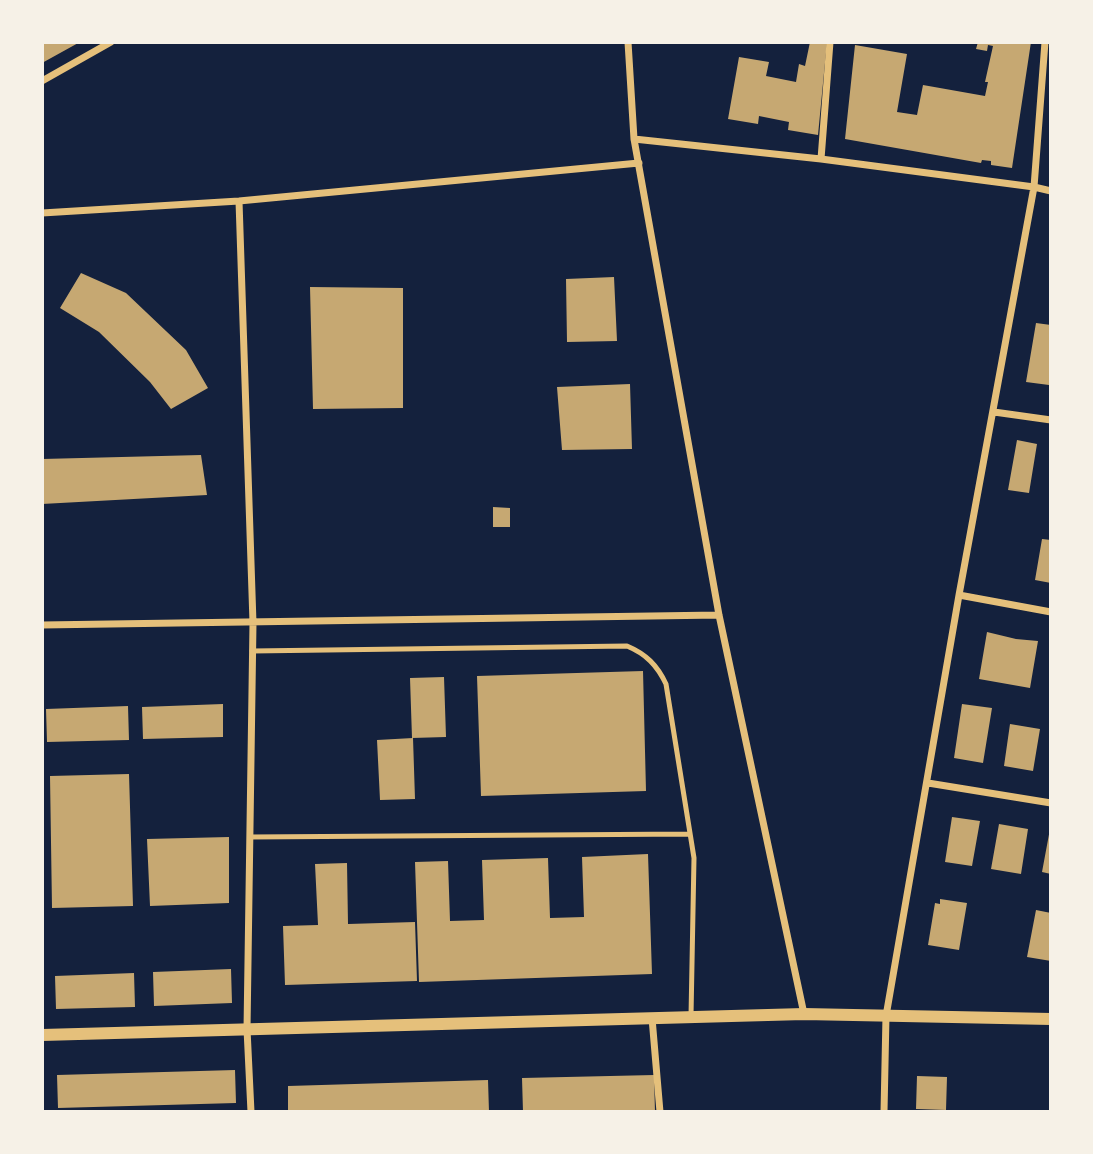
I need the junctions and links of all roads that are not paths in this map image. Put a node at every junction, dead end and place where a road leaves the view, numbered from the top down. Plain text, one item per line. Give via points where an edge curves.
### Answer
1 (111, 42) edge
2 (628, 42) edge
3 (830, 42) edge
4 (1045, 42) edge
5 (42, 81) edge
6 (634, 139) junction
7 (821, 159) junction
8 (639, 163) junction
9 (1034, 187) junction
10 (1051, 191) edge
11 (239, 201) junction
12 (42, 213) edge
13 (994, 412) junction
14 (1051, 421) edge
15 (959, 595) junction
16 (1051, 612) edge
17 (719, 615) junction
18 (253, 623) junction
19 (42, 625) edge
20 (252, 651) junction
21 (928, 783) junction
22 (1051, 803) edge
23 (691, 834) junction
24 (250, 837) junction
25 (804, 1014) junction
26 (691, 1016) junction
27 (887, 1016) junction
28 (652, 1017) junction
29 (1051, 1019) edge
30 (247, 1029) junction
31 (42, 1035) edge
32 (251, 1112) edge
33 (660, 1112) edge
34 (884, 1112) edge

1 - 5 street
2 - 6 street
3 - 7 street
4 - 9 street
6 - 7 street
6 - 8 street
7 - 9 street
8 - 11 street
8 - 17 street
9 - 10 street
9 - 13 street
11 - 12 street
11 - 18 street
13 - 14 street
13 - 15 street
15 - 16 street
15 - 21 street
17 - 18 street
17 - 25 street
18 - 19 street
18 - 20 street
20 - 23 lane via 627,646 653,663 666,684
20 - 24 street
21 - 22 street
21 - 27 street
23 - 24 lane
23 - 26 lane
24 - 30 street
25 - 26 street
25 - 27 street
26 - 28 street
27 - 29 street
27 - 34 street
28 - 30 street
28 - 33 street
30 - 31 street
30 - 32 street

